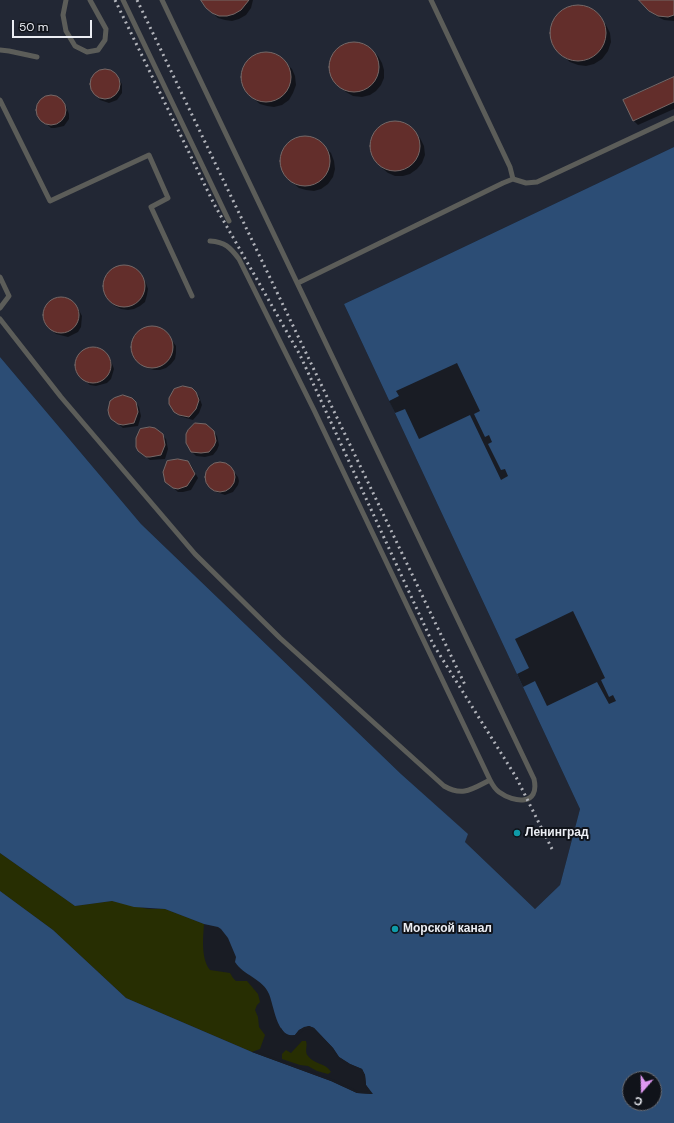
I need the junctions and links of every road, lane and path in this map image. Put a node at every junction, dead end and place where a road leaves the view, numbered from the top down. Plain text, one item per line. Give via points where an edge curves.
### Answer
1 (66, 0) edge
2 (90, 0) edge
3 (123, 0) edge
4 (162, 0) edge
5 (431, 0) edge
6 (0, 50) edge
7 (37, 57) dead end
8 (0, 100) edge
9 (674, 118) edge
10 (513, 179) junction
11 (229, 221) dead end
12 (210, 241) dead end
13 (0, 277) edge
14 (298, 284) junction
15 (192, 296) dead end
16 (0, 308) edge
17 (0, 319) edge
18 (490, 780) junction

1 - 2 lane via 63,15 66,31 75,46 87,52 98,50 105,40 106,29
3 - 11 lane
4 - 14 lane
5 - 10 lane via 510,167
6 - 7 lane
8 - 15 lane via 50,201 149,155 168,198 151,207
9 - 10 lane via 537,182
10 - 14 lane
12 - 18 lane via 220,242 231,248 239,259 314,410
13 - 16 lane via 9,296
14 - 18 lane via 536,787 533,795 527,800 519,800 497,791
17 - 18 lane via 61,397 195,554 280,638 444,786 453,791 463,792

